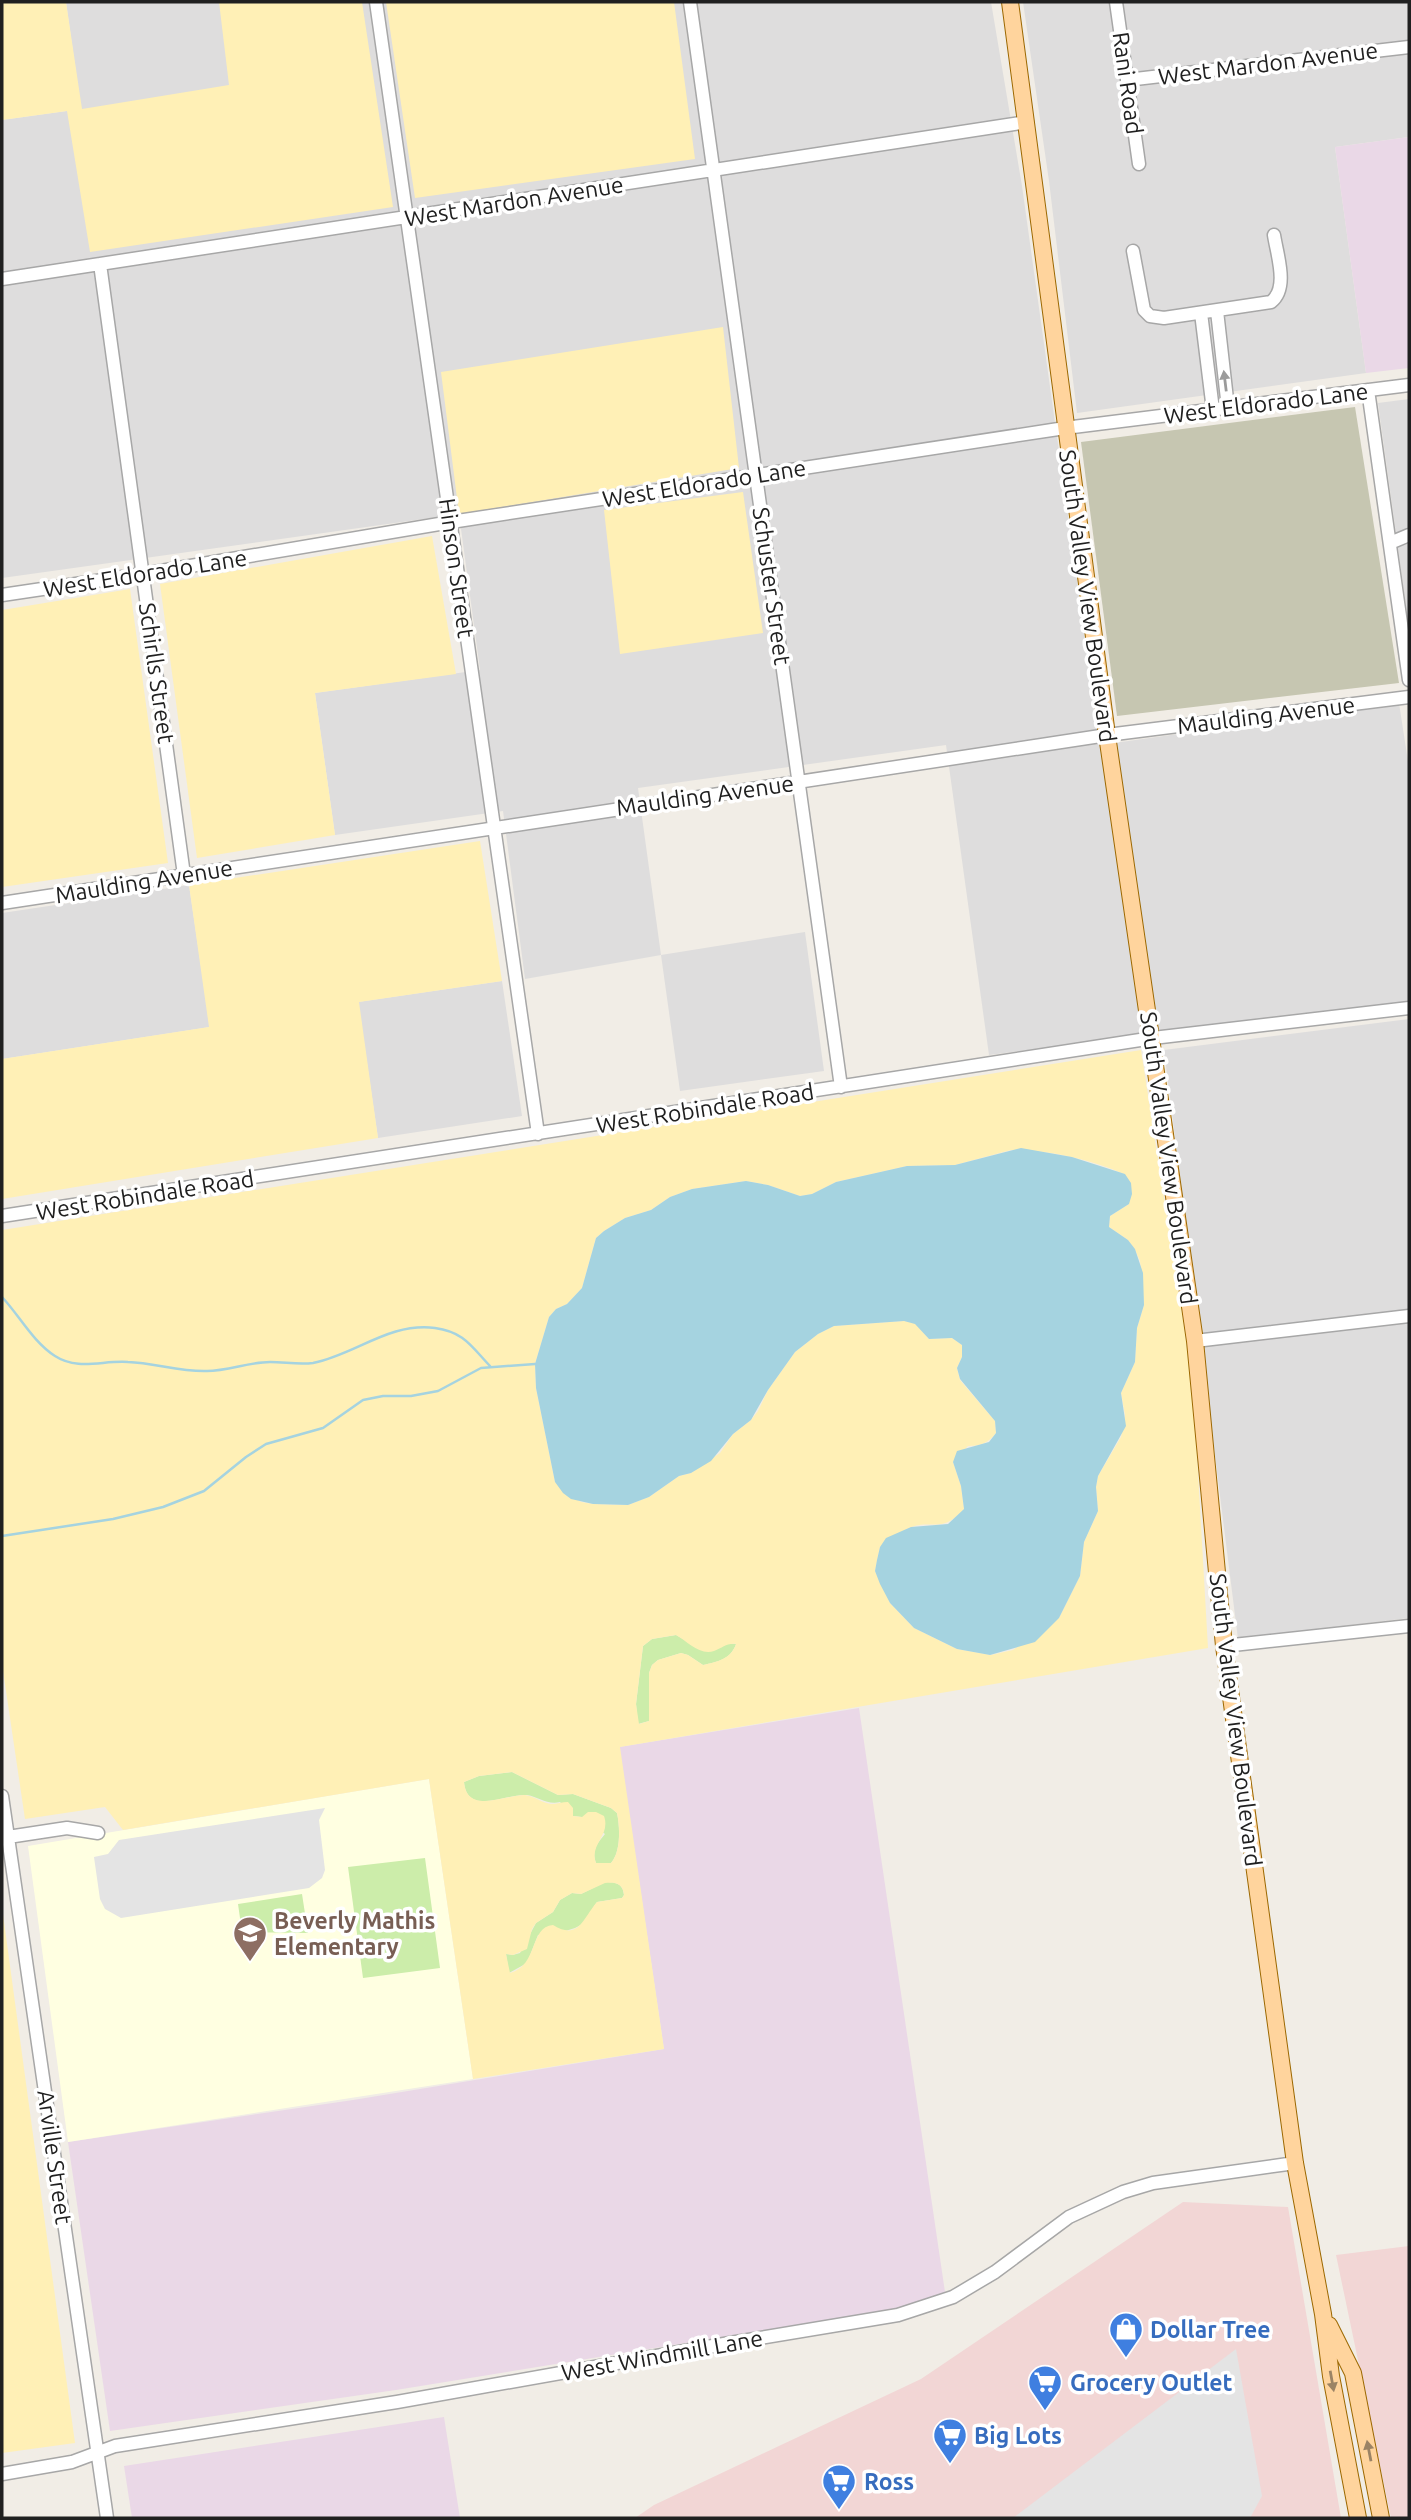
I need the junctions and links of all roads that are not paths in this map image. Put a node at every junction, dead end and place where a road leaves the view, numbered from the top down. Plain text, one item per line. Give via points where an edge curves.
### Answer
1 (376, 2) edge
2 (690, 2) edge
3 (1010, 2) edge
4 (1116, 2) edge
5 (1409, 47) edge
6 (1127, 80) junction
7 (1027, 122) junction
8 (1139, 164) dead end
9 (714, 170) junction
10 (407, 217) junction
11 (1274, 235) dead end
12 (1133, 251) dead end
13 (100, 264) junction
14 (2, 279) edge
15 (1217, 311) junction
16 (1201, 313) junction
17 (1409, 385) edge
18 (1368, 390) junction
19 (1228, 408) junction
20 (1213, 410) junction
21 (1065, 428) junction
22 (757, 475) junction
23 (451, 522) junction
24 (1409, 535) edge
25 (1390, 543) junction
26 (1409, 545) edge
27 (143, 574) junction
28 (2, 595) edge
29 (1409, 680) edge
30 (1409, 697) edge
31 (1107, 735) junction
32 (798, 782) junction
33 (494, 828) junction
34 (184, 874) junction
35 (2, 903) edge
36 (1409, 1008) edge
37 (1153, 1038) junction
38 (841, 1087) junction
39 (538, 1134) junction
40 (2, 1216) edge
41 (1409, 1316) edge
42 (1195, 1341) junction
43 (1409, 1626) edge
44 (1224, 1646) junction
45 (2, 1796) edge
46 (6, 1833) edge
47 (98, 1833) dead end
48 (1295, 2164) junction
49 (1323, 2314) junction
50 (97, 2453) junction
51 (2, 2474) edge
52 (107, 2518) edge
53 (1358, 2518) edge
54 (1381, 2518) edge

1 - 10 street, Hinson Street
2 - 9 street, Schuster Street
3 - 7 main road, South Valley View Boulevard
4 - 6 street, Rani Road
5 - 6 street, West Mardon Avenue
6 - 8 street, Rani Road
7 - 9 street, West Mardon Avenue
7 - 21 main road, South Valley View Boulevard
9 - 10 street, West Mardon Avenue
9 - 22 street, Schuster Street
10 - 13 street, West Mardon Avenue
10 - 23 street, Hinson Street
11 - 15 street via 1281,286 1277,297 1264,304
12 - 16 street via 1141,302 1150,316
13 - 14 street, West Mardon Avenue
13 - 27 street, Schirlls Street
15 - 16 street
19 -> 15 street
16 - 20 street
17 - 18 street, West Eldorado Lane
18 - 19 street, West Eldorado Lane
18 - 25 street
19 - 20 street, West Eldorado Lane
20 - 21 street, West Eldorado Lane
21 - 22 street, West Eldorado Lane
21 - 31 main road, South Valley View Boulevard
22 - 23 street, West Eldorado Lane
22 - 32 street, Schuster Street
23 - 27 street, West Eldorado Lane
23 - 33 street, Hinson Street
24 - 25 street
25 - 26 street
25 - 29 street
27 - 28 street, West Eldorado Lane
27 - 34 street, Schirlls Street
30 - 31 street, Maulding Avenue
31 - 32 street, Maulding Avenue
31 - 37 main road, South Valley View Boulevard
32 - 33 street, Maulding Avenue
32 - 38 street, Schuster Street
33 - 34 street, Maulding Avenue
33 - 39 street, Hinson Street
34 - 35 street, Maulding Avenue
36 - 37 street, West Robindale Road
37 - 38 street, West Robindale Road
37 - 42 main road, South Valley View Boulevard
38 - 39 street, West Robindale Road
39 - 40 street, West Robindale Road
41 - 42 street
42 - 44 main road, South Valley View Boulevard
43 - 44 street
44 - 48 main road, South Valley View Boulevard
45 - 46 street, Arville Street
46 - 47 street via 67,1828
46 - 50 street, Arville Street
48 - 49 main road, South Valley View Boulevard
48 - 50 street, West Windmill Lane via 1153,2183 1123,2192 1069,2217 953,2297 898,2315 115,2446
49 -> 53 main road, South Valley View Boulevard
54 -> 49 main road, South Valley View Boulevard via 1353,2373
50 - 51 street, West Windmill Lane
50 - 52 street, Arville Street

